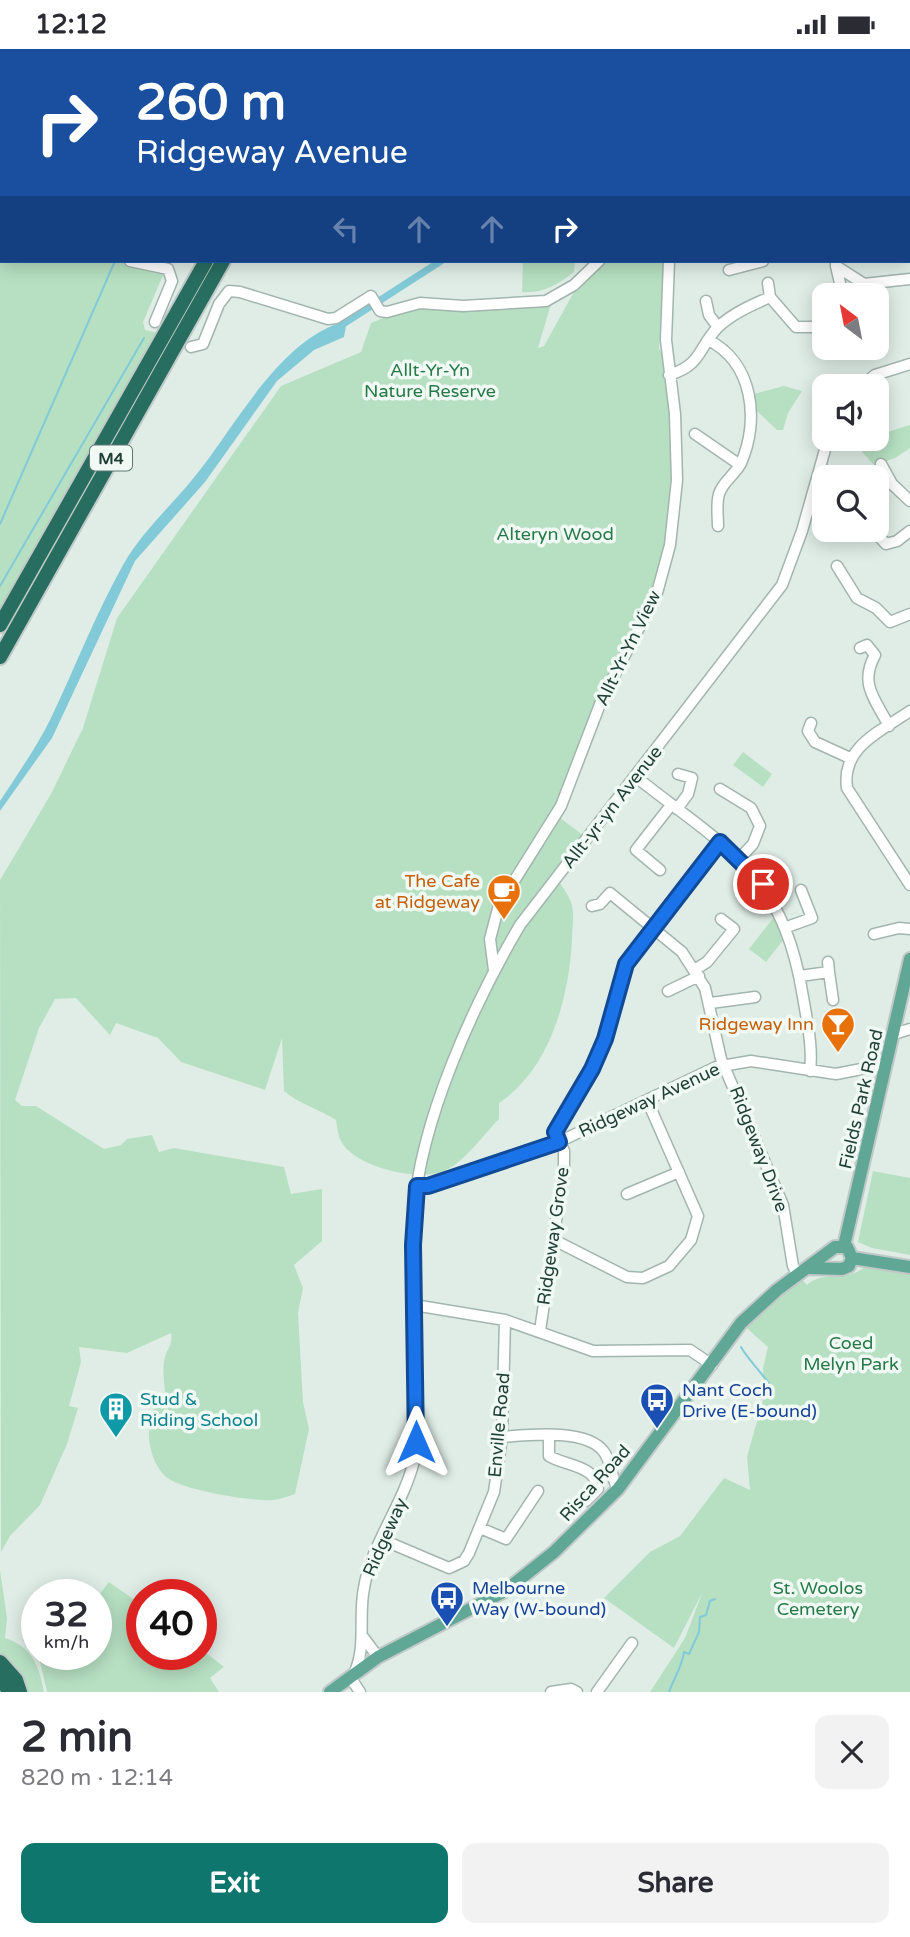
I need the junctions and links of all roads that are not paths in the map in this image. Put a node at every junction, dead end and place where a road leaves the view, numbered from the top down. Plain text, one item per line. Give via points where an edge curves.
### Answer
1 (145, 263) edge
2 (205, 263) edge
3 (222, 263) edge
4 (597, 263) edge
5 (668, 263) edge
6 (755, 263) edge
7 (836, 263) edge
8 (729, 270) dead end
9 (910, 279) edge
10 (768, 283) dead end
11 (840, 283) edge
12 (863, 283) edge
13 (873, 283) edge
14 (770, 297) junction
15 (706, 301) dead end
16 (155, 321) dead end
17 (719, 327) junction
18 (812, 327) dead end
19 (708, 340) junction
20 (191, 347) dead end
21 (910, 364) edge
22 (878, 374) edge
23 (669, 375) junction
24 (695, 435) dead end
25 (740, 465) junction
26 (889, 481) edge
27 (812, 501) edge
28 (910, 501) edge
29 (718, 526) dead end
30 (910, 531) edge
31 (884, 542) edge
32 (837, 566) dead end
33 (910, 616) edge
34 (0, 625) edge
35 (860, 648) dead end
36 (0, 657) edge
37 (910, 711) edge
38 (889, 726) junction
39 (819, 743) dead end
40 (850, 758) junction
41 (678, 773) dead end
42 (636, 777) junction
43 (720, 789) dead end
44 (674, 807) junction
45 (720, 842) junction
46 (739, 859) junction
47 (660, 870) dead end
48 (910, 885) edge
49 (802, 890) dead end
50 (592, 906) dead end
51 (721, 919) dead end
52 (786, 927) junction
53 (653, 928) junction
54 (910, 929) edge
55 (874, 934) dead end
56 (910, 959) edge
57 (494, 970) junction
58 (698, 973) junction
59 (800, 976) junction
60 (668, 991) dead end
61 (755, 997) dead end
62 (833, 1000) dead end
63 (711, 1003) junction
64 (910, 1029) edge
65 (894, 1034) junction
66 (887, 1064) junction
67 (725, 1065) junction
68 (810, 1071) junction
69 (647, 1100) junction
70 (559, 1142) junction
71 (679, 1172) junction
72 (417, 1186) junction
73 (627, 1194) dead end
74 (554, 1240) junction
75 (844, 1246) junction
76 (830, 1254) junction
77 (852, 1258) junction
78 (834, 1267) junction
79 (910, 1267) edge
80 (803, 1272) junction
81 (414, 1305) junction
82 (505, 1320) junction
83 (540, 1331) junction
84 (712, 1365) junction
85 (549, 1435) junction
86 (502, 1437) junction
87 (618, 1489) junction
88 (538, 1491) dead end
89 (586, 1501) dead end
90 (480, 1528) junction
91 (383, 1541) junction
92 (363, 1637) junction
93 (632, 1643) dead end
94 (378, 1657) junction
95 (0, 1662) edge
96 (355, 1674) junction
97 (0, 1676) edge
98 (9, 1692) edge
99 (20, 1692) edge
100 (330, 1692) edge
101 (360, 1692) edge
102 (551, 1692) edge
103 (577, 1692) edge
104 (597, 1692) edge

1 - 16 street via 168,269 172,281
2 - 34 highway, M4
3 - 36 highway, M4
4 - 20 street via 574,285 546,301 463,306 420,303 387,312 370,296 328,319 229,291 203,344
5 - 23 street, Allt-Yr-Yn View
6 - 8 street
7 - 11 street
7 - 12 street
9 - 13 street
10 - 14 street
14 - 17 street
14 - 18 street via 796,327
15 - 17 street via 709,315
17 - 19 street
19 - 23 street via 690,367
19 - 25 street via 737,364 748,392 750,424
21 - 22 street
23 - 57 street, Allt-Yr-Yn View via 677,479 670,545 657,593 602,699 561,806 499,905 490,939
24 - 25 street
25 - 29 street via 719,493
26 - 28 street
27 - 42 street, Allt-yr-yn Avenue via 782,585
30 - 31 street via 897,541
32 - 33 street via 857,598 890,622
35 - 38 street via 867,645 874,650 866,681
37 - 38 street
38 - 40 street via 860,745
39 - 40 street
40 - 48 street via 847,788
41 - 44 street via 692,778 688,794
42 - 44 street
42 - 57 street, Allt-yr-yn Avenue via 520,925
43 - 46 street via 751,808 760,826
44 - 45 street
44 - 47 street via 636,850
45 - 46 street
45 - 53 street
46 - 52 street via 763,884
49 - 52 street via 812,918
50 - 53 street via 610,893
51 - 58 street via 734,929
52 - 59 street
53 - 58 street
53 - 70 street, Ridgeway Grove via 626,964 605,1039 555,1132
54 - 55 street
56 - 65 main road, Fields Park Road
57 - 72 street, Allt-yr-yn Avenue via 437,1110
58 - 60 street
58 - 63 street, Ridgeway Drive
59 - 62 street via 828,967
59 - 68 street
61 - 63 street
63 - 67 street, Ridgeway Drive
64 - 65 street
65 - 66 main road, Fields Park Road
66 - 68 street, Ridgeway Avenue via 836,1074
66 - 75 main road, Fields Park Road
67 - 68 street, Ridgeway Avenue via 751,1061
67 - 69 street, Ridgeway Avenue
67 - 80 street, Ridgeway Drive via 783,1205 793,1266
69 - 70 street, Ridgeway Avenue
69 - 71 street
70 - 72 street, Ridgeway Avenue
70 - 74 street, Ridgeway Grove via 564,1166
71 - 73 street
71 - 74 street via 698,1216 697,1227 677,1258 657,1273 627,1277
72 - 81 street, Ridgeway
74 - 83 street, Ridgeway Grove
75 - 76 main road via 835,1247
75 - 77 main road
76 - 78 main road
76 - 80 main road, Risca Road
77 - 78 main road via 846,1268
77 - 79 main road
78 - 80 main road
80 - 84 main road, Risca Road via 758,1306
81 - 82 street
81 - 91 street, Ridgeway via 414,1461
82 - 83 street
82 - 86 street, Enville Road
83 - 84 street via 604,1353 690,1350
84 - 87 main road, Risca Road
85 - 86 street
85 - 87 street via 596,1444 604,1452
85 - 89 street via 550,1456 560,1467 579,1466 596,1482 598,1489
86 - 90 street, Enville Road via 494,1492
87 - 94 main road, Risca Road via 526,1576
88 - 90 street via 506,1539
90 - 91 street, Enville Road via 464,1562 449,1568
91 - 92 street, Ridgeway via 364,1587
92 - 94 street
92 - 96 street, Ridgeway
93 - 104 street
94 - 96 main road, Risca Road
95 - 99 highway
96 - 100 main road, Risca Road
96 - 101 street
97 - 98 highway
102 - 103 street

